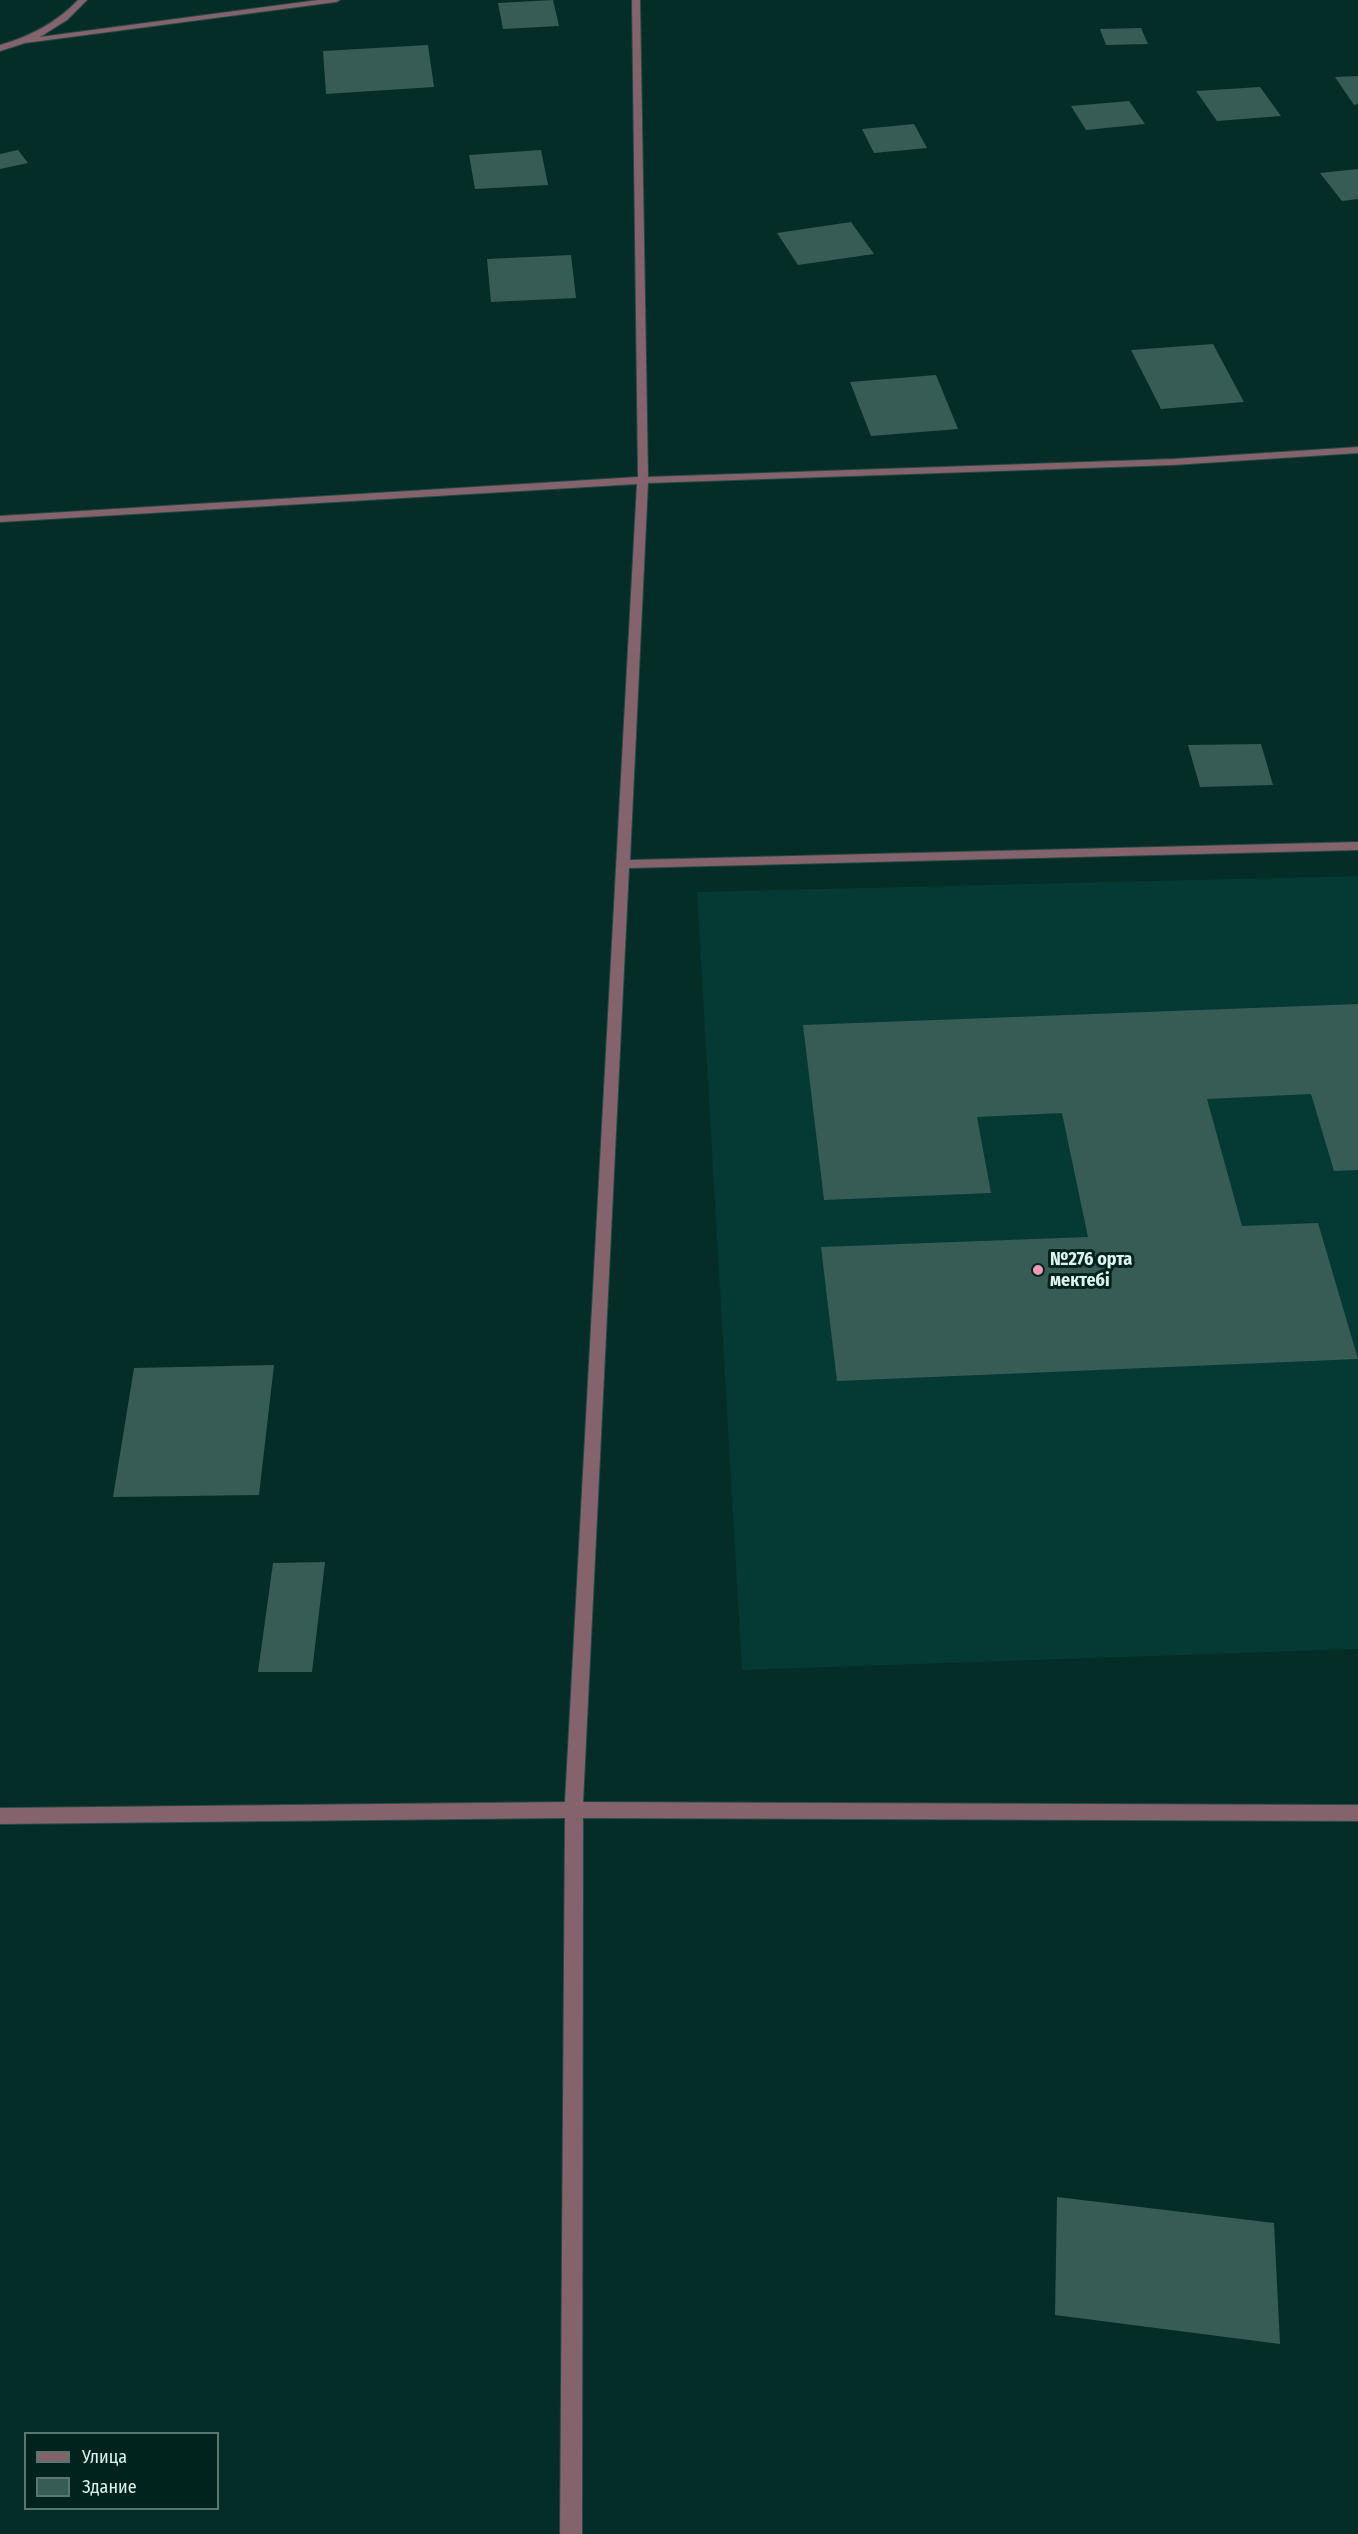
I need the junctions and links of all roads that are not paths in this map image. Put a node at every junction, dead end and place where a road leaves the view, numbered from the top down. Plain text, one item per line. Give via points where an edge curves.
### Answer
1 (83, 0) edge
2 (336, 0) edge
3 (636, 0) edge
4 (28, 41) junction
5 (0, 48) edge
6 (1358, 450) edge
7 (643, 480) junction
8 (0, 519) edge
9 (1358, 846) edge
10 (623, 864) junction
11 (574, 1810) junction
12 (1358, 1813) edge
13 (0, 1816) edge
14 (571, 2534) edge

1 - 4 street via 64,21
2 - 4 street
3 - 7 street
4 - 5 street
6 - 7 street via 1173,462
7 - 8 street
7 - 10 street
9 - 10 street
10 - 11 street
11 - 12 street
11 - 13 street
11 - 14 street

